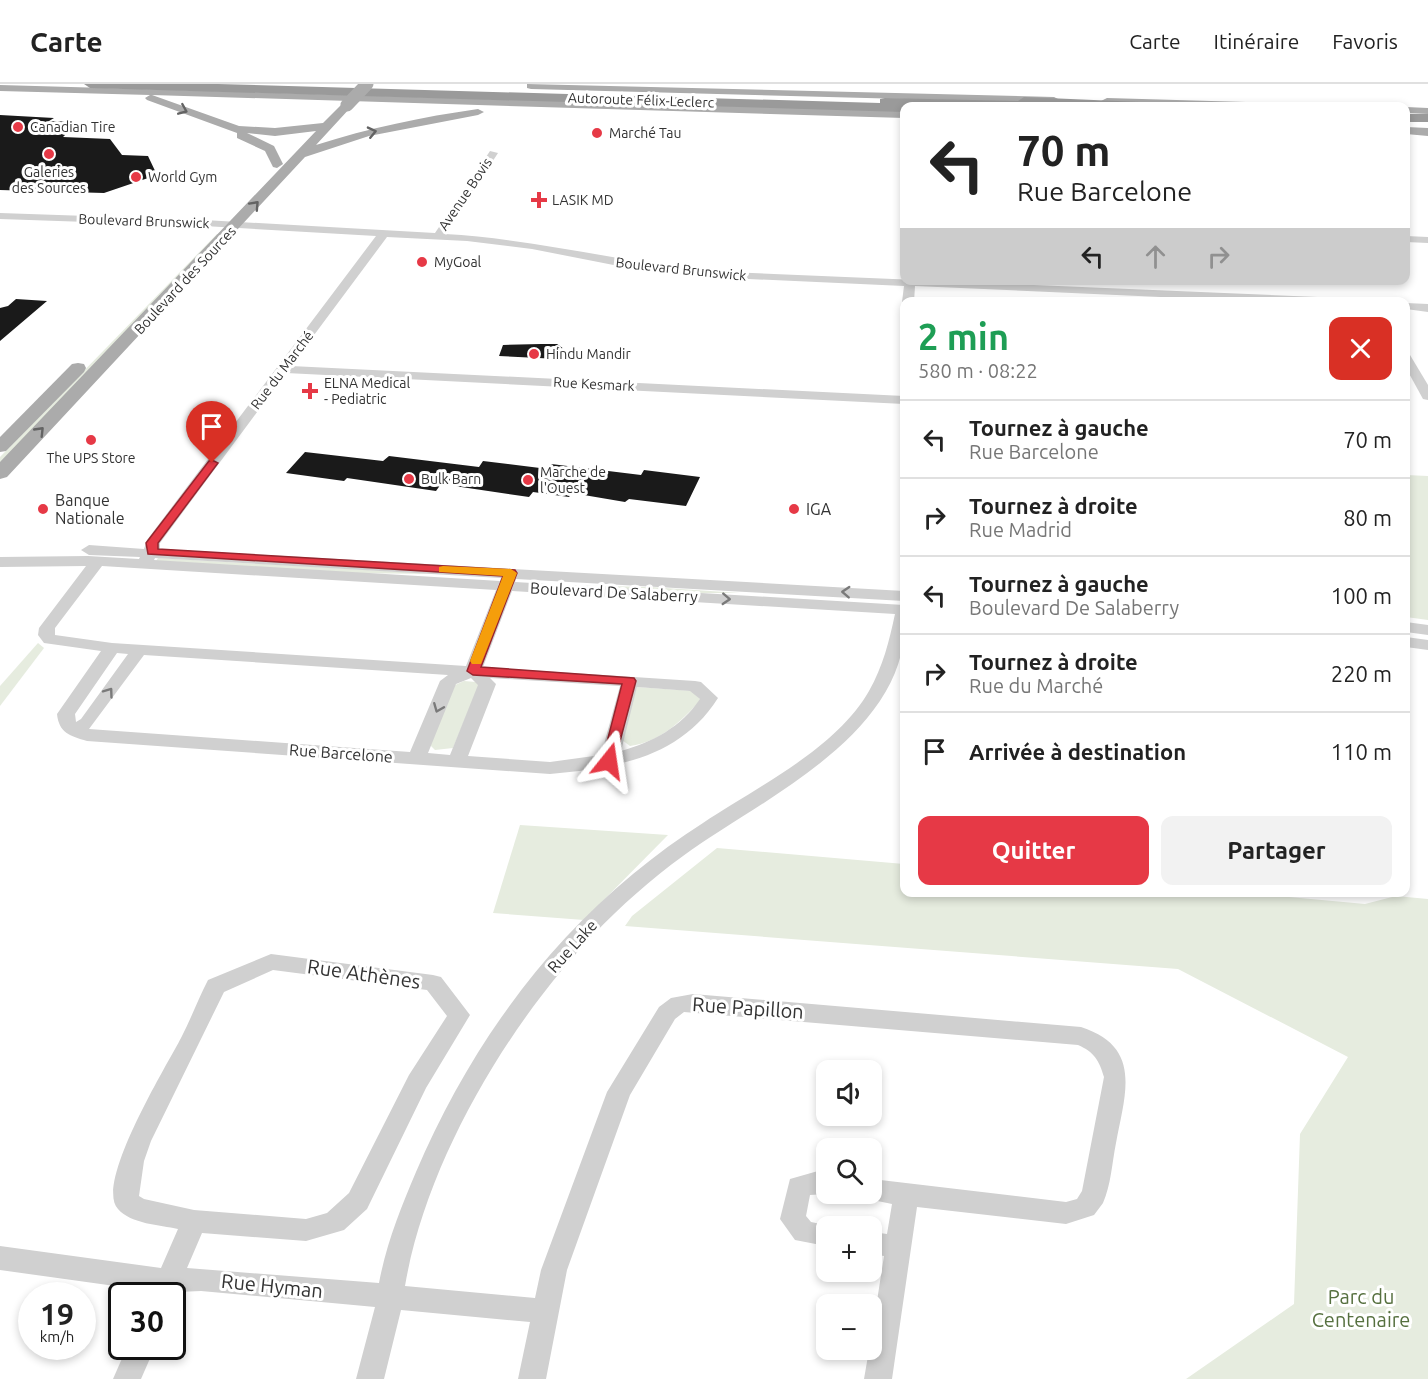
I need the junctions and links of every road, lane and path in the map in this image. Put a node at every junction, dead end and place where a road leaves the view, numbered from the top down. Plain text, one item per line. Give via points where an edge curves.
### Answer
1 (90, 84) edge
2 (290, 84) edge
3 (356, 84) edge
4 (367, 84) edge
5 (457, 84) edge
6 (594, 84) edge
7 (0, 88) edge
8 (642, 88) junction
9 (71, 90) junction
10 (303, 95) junction
11 (956, 97) junction
12 (906, 102) edge
13 (1058, 102) edge
14 (1134, 102) edge
15 (342, 105) junction
16 (630, 106) junction
17 (1410, 110) edge
18 (1428, 111) edge
19 (824, 112) joint
20 (900, 112) edge
21 (900, 112) edge
22 (1410, 118) edge
23 (1428, 118) edge
24 (327, 120) junction
25 (1410, 124) edge
26 (1428, 124) edge
27 (232, 128) junction
28 (314, 128) junction
29 (1410, 131) edge
30 (1428, 132) edge
31 (500, 150) dead end
32 (300, 154) junction
33 (277, 164) junction
34 (0, 218) edge
35 (226, 227) junction
36 (382, 235) junction
37 (438, 236) junction
38 (1410, 239) edge
39 (1428, 240) edge
40 (900, 283) edge
41 (900, 283) edge
42 (948, 285) edge
43 (957, 285) edge
44 (1182, 297) edge
45 (1245, 297) edge
46 (1410, 308) edge
47 (1428, 310) edge
48 (1410, 365) edge
49 (283, 369) junction
50 (1428, 396) edge
51 (900, 400) edge
52 (0, 447) edge
53 (0, 473) edge
54 (0, 551) edge
55 (147, 558) junction
56 (0, 562) edge
57 (97, 562) junction
58 (508, 579) junction
59 (900, 596) edge
60 (900, 611) edge
61 (1410, 628) edge
62 (1428, 630) edge
63 (900, 639) edge
64 (1410, 643) edge
65 (1428, 645) edge
66 (112, 648) junction
67 (140, 649) junction
68 (473, 671) junction
69 (630, 681) junction
70 (74, 731) junction
71 (417, 758) junction
72 (457, 761) junction
73 (609, 761) junction
74 (816, 1183) edge
75 (882, 1191) edge
76 (906, 1195) junction
77 (194, 1221) junction
78 (816, 1234) edge
79 (882, 1245) edge
80 (897, 1247) junction
81 (0, 1258) edge
82 (132, 1282) edge
83 (168, 1282) edge
84 (186, 1283) edge
85 (390, 1297) junction
86 (546, 1311) junction
87 (135, 1360) edge
88 (127, 1379) edge
89 (369, 1379) edge
90 (532, 1379) edge
91 (878, 1379) edge

1 - 20 highway, Autoroute Félix-Leclerc
2 - 12 highway, Autoroute Félix-Leclerc
3 - 15 main road, Boulevard des Sources
4 - 15 main road, Boulevard des Sources, bridge
5 - 8 main road
6 - 8 main road
7 - 9 main road
8 - 11 main road
9 - 10 main road
9 -> 27 main road via 156,99
10 - 16 main road
10 - 24 main road via 250,99 221,107 220,115 232,122 267,127
11 - 13 highway
11 - 14 main road
15 - 24 main road, Boulevard des Sources
16 - 19 main road
32 -> 16 main road via 356,136 446,116
17 - 18 main road
19 - 21 highway
22 - 23 highway
24 - 28 main road
24 - 32 main road, Boulevard des Sources
25 - 26 highway
27 - 28 main road via 267,132
27 - 33 main road via 270,149
28 - 33 main road, Boulevard des Sources
29 - 30 main road
31 - 37 street, Avenue Bovis
35 -> 32 main road, Boulevard des Sources
33 - 35 main road, Boulevard des Sources
34 - 35 street, Boulevard Brunswick
35 - 36 street, Boulevard Brunswick
35 - 52 main road, Boulevard des Sources
53 -> 35 main road, Boulevard des Sources
36 - 37 street, Boulevard Brunswick
36 - 41 street, Boulevard Brunswick via 500,245 690,277
36 - 49 street, Rue du Marché
37 - 40 street, Boulevard Brunswick via 507,242 675,271
38 - 39 street
42 - 44 street, Boulevard Brunswick
43 - 45 street, Boulevard Brunswick
46 - 47 street
48 - 50 street
49 - 51 street, Rue Kesmark
49 - 55 street, Rue du Marché via 152,543
54 - 55 street, Boulevard De Salaberry
55 - 57 street, Boulevard De Salaberry
55 - 58 street, Boulevard De Salaberry
56 - 57 street, Boulevard De Salaberry
57 - 66 street, Rue Barcelone via 45,633 55,641
59 -> 58 street, Boulevard De Salaberry
58 -> 60 street, Boulevard De Salaberry
58 - 68 street
61 - 62 street
63 - 85 street, Rue Lake via 888,673 872,700 843,735 798,772 704,831 644,875 582,933 530,995 475,1078 439,1149 414,1211
64 - 65 street
66 - 67 street, Rue Barcelone
66 - 70 street via 66,714 67,724
67 - 68 street, Rue Barcelone
70 -> 67 street via 87,723
68 - 69 street, Rue Barcelone
68 -> 71 street via 449,681
68 - 72 street via 487,684
69 - 73 street
69 - 73 street, Rue Barcelone via 694,686 709,698 690,724 667,739
70 - 71 street, Rue Barcelone
71 - 72 street, Rue Barcelone
72 - 73 street, Rue Barcelone via 550,768
74 - 78 street via 799,1187 792,1219 804,1232
75 - 76 street
76 - 80 street
76 - 86 street, Rue Papillon via 1066,1213 1085,1208 1094,1194 1116,1077 1110,1056 1098,1044 1081,1036 680,1004 667,1013 619,1092 554,1270
77 - 77 street, Rue Athènes via 138,1209 126,1201 126,1186 144,1130 216,986 271,962 433,983 459,1015 417,1082 358,1201 335,1222 306,1230
77 - 83 street
79 - 80 street
80 - 91 street
81 - 82 street, Rue Hyman
84 - 85 street, Rue Hyman via 201,1279
85 - 86 street, Rue Hyman
85 - 89 street, Rue Lake
86 - 90 street, Rue Papillon
87 - 88 street

